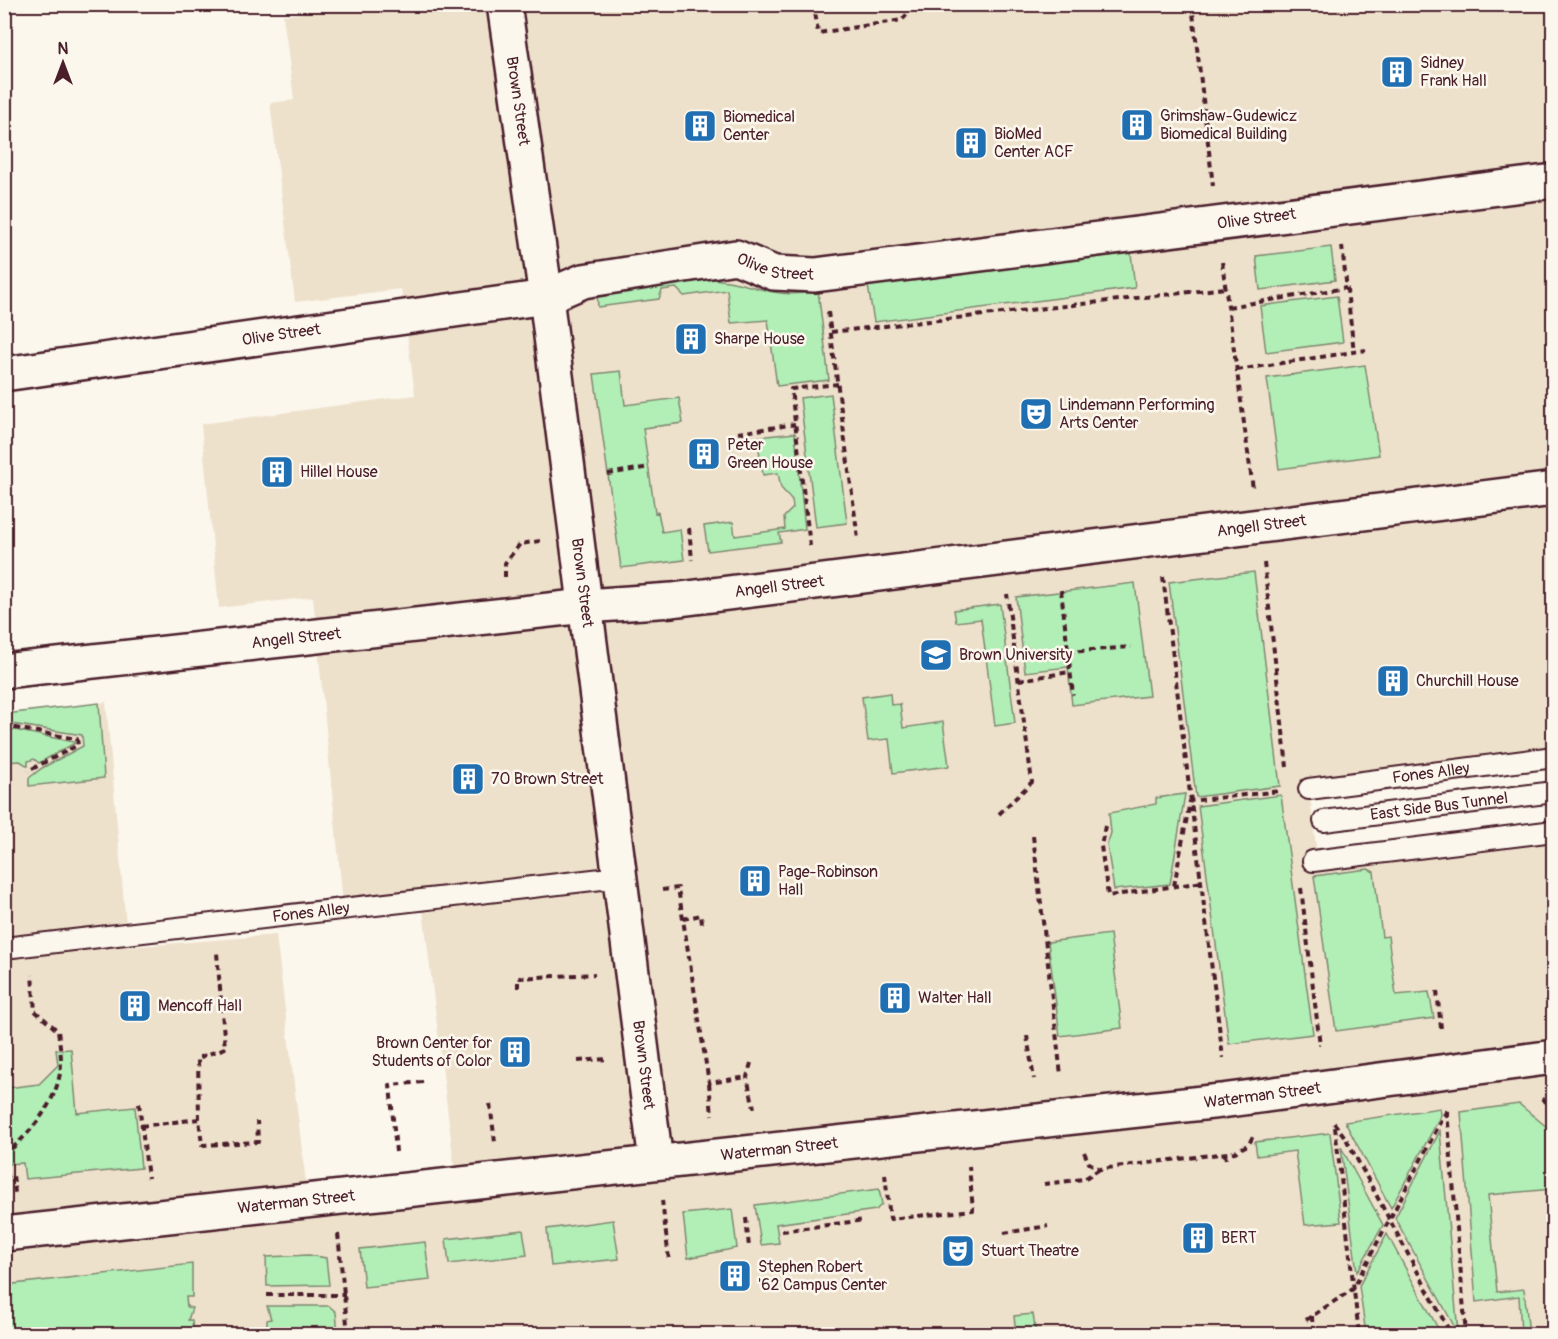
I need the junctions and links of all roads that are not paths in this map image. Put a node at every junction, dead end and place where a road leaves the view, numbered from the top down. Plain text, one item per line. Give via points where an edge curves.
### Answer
1 (504, 4) edge
2 (1554, 181) edge
3 (546, 297) junction
4 (4, 375) edge
5 (1554, 489) edge
6 (585, 606) junction
7 (4, 671) edge
8 (1554, 757) edge
9 (1299, 790) road end
10 (1554, 792) edge
11 (1324, 821) dead end
12 (1554, 831) edge
13 (1313, 861) dead end
14 (618, 877) junction
15 (4, 948) edge
16 (1554, 1057) edge
17 (658, 1176) junction
18 (4, 1234) edge

1 - 3 main road, Brown Street
2 - 3 main road, Olive Street via 824,273 774,273 736,257 583,281
3 - 4 main road, Olive Street
3 - 6 main road, Brown Street
5 - 6 main road, Angell Street via 672,600
6 - 7 main road, Angell Street
6 - 14 main road, Brown Street
8 - 9 lane, Fones Alley
10 - 11 lane, East Side Bus Tunnel
12 - 13 lane
14 - 15 lane, Fones Alley
14 - 17 main road, Brown Street
16 - 17 main road, Waterman Street
17 - 18 main road, Waterman Street

